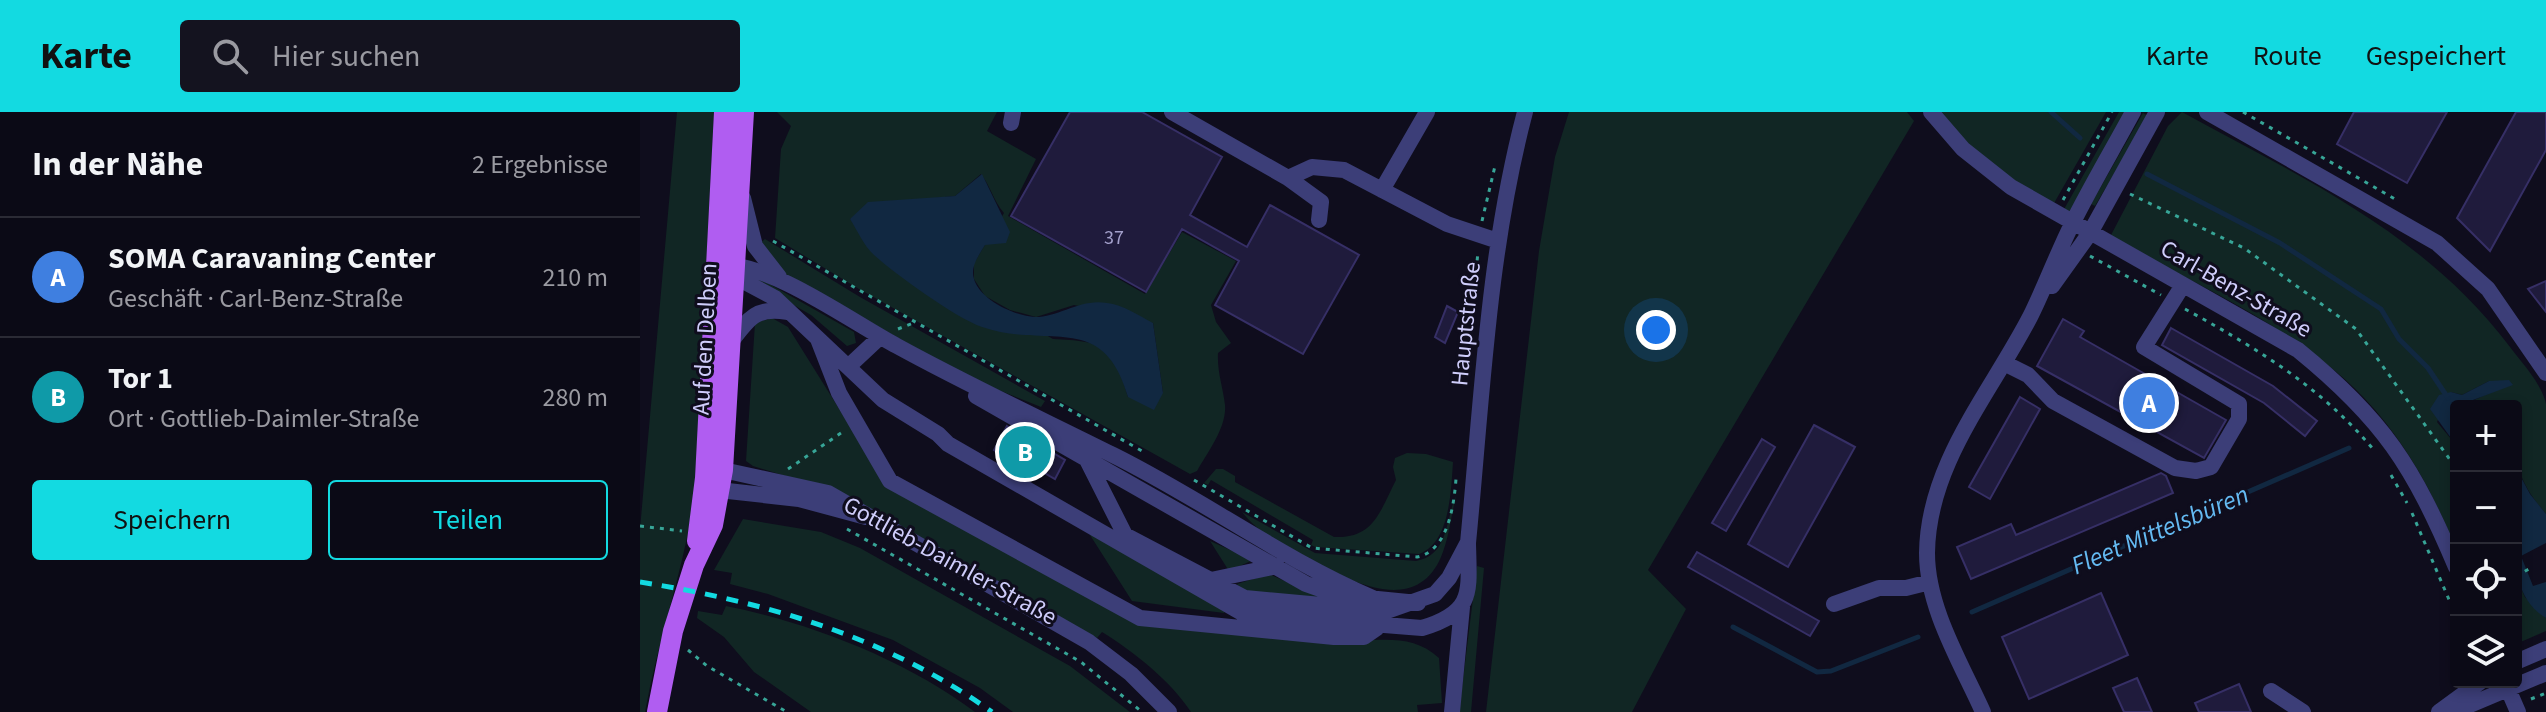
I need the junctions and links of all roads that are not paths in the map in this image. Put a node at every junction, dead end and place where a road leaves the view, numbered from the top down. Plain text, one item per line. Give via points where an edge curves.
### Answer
1 (724, 112) edge
2 (744, 112) edge
3 (1172, 112) edge
4 (1427, 112) edge
5 (1525, 112) edge
6 (1931, 112) edge
7 (2133, 112) edge
8 (2157, 112) edge
9 (2207, 112) edge
10 (1288, 178) junction
11 (740, 187) junction
12 (1382, 190) junction
13 (1319, 220) dead end
14 (2072, 223) junction
15 (2090, 233) junction
16 (1498, 241) junction
17 (714, 265) junction
18 (735, 270) junction
19 (782, 281) junction
20 (2183, 285) junction
21 (787, 312) junction
22 (2030, 317) junction
23 (816, 333) junction
24 (880, 337) junction
25 (731, 342) junction
26 (2004, 363) junction
27 (849, 366) junction
28 (944, 372) junction
29 (2546, 373) edge
30 (1087, 460) junction
31 (716, 480) junction
32 (866, 517) junction
33 (1468, 543) junction
34 (2450, 554) edge
35 (1298, 561) junction
36 (694, 565) junction
37 (1274, 567) junction
38 (1211, 580) junction
39 (1930, 582) junction
40 (1373, 598) junction
41 (1418, 603) junction
42 (1834, 604) dead end
43 (1462, 607) junction
44 (1244, 614) junction
45 (1222, 626) junction
46 (1378, 627) junction
47 (2546, 649) edge
48 (2522, 660) edge
49 (2546, 673) edge
50 (2522, 681) edge
51 (2472, 688) edge
52 (2502, 688) edge
53 (2507, 688) edge
54 (2271, 691) dead end
55 (657, 712) edge
56 (1169, 712) edge
57 (1452, 712) edge
58 (1983, 712) edge
59 (2303, 712) edge
60 (2439, 712) edge
61 (2453, 712) edge
62 (2518, 712) edge

1 - 17 main road, Auf den Delben
2 - 11 main road, Auf den Delben
3 - 10 street
4 - 12 street
5 - 16 street, Hauptstraße
6 - 14 street, Carl-Benz-Straße via 1963,149 2011,187
7 - 14 street
8 - 15 street
9 - 29 street via 2437,243 2488,289
10 - 12 street via 1312,167 1344,170
10 - 13 street via 1321,202
11 - 18 main road, Auf den Delben
11 - 19 street via 762,259
12 - 16 street via 1447,224
14 - 15 street, Carl-Benz-Straße
14 - 22 street
15 - 20 street, Carl-Benz-Straße
15 - 22 street
16 - 33 street, Hauptstraße
17 - 18 street
17 - 31 main road, Auf den Delben
18 - 19 street via 753,268
18 - 21 street
18 - 25 main road, Auf den Delben
19 - 24 street
20 - 26 street via 2144,347 2239,404 2239,419 2211,467 2175,468 2053,401 2028,375
20 - 34 street, Carl-Benz-Straße via 2298,350 2376,420 2414,473
21 - 23 street
21 - 25 street via 764,310 751,316
22 - 26 street
23 - 27 street
23 - 45 street via 839,393 890,481 1140,618
24 - 27 street
24 - 28 street
25 - 31 main road, Auf den Delben
26 - 39 street via 1945,467 1932,503
27 - 44 street via 883,400 948,444
28 - 30 street
28 - 35 street via 1019,397
30 - 37 street
30 - 38 street via 1125,535
31 - 32 street, Gottlieb-Daimler-Straße
31 - 32 street, Gottlieb-Daimler-Straße via 779,481 828,493
31 - 36 main road, Auf den Delben via 698,532
31 - 36 main road, Auf den Delben via 713,525
32 - 56 street, Gottlieb-Daimler-Straße via 1089,642
33 - 41 street via 1449,578
33 - 43 street, Hauptstraße
35 - 37 street
35 - 40 street
36 - 55 main road, Auf den Delben via 673,631
37 - 38 street
37 - 40 street via 1337,595
38 - 41 street via 1256,601 1387,611
39 - 42 street via 1879,588
39 - 58 street
40 - 41 street
43 - 46 street via 1449,620 1422,628
43 - 57 street, Hauptstraße
44 - 45 street
44 - 46 street
45 - 46 street via 1334,637 1364,637
47 - 48 street
49 - 50 street
51 - 60 street
52 - 61 street
53 - 62 street
54 - 59 street

